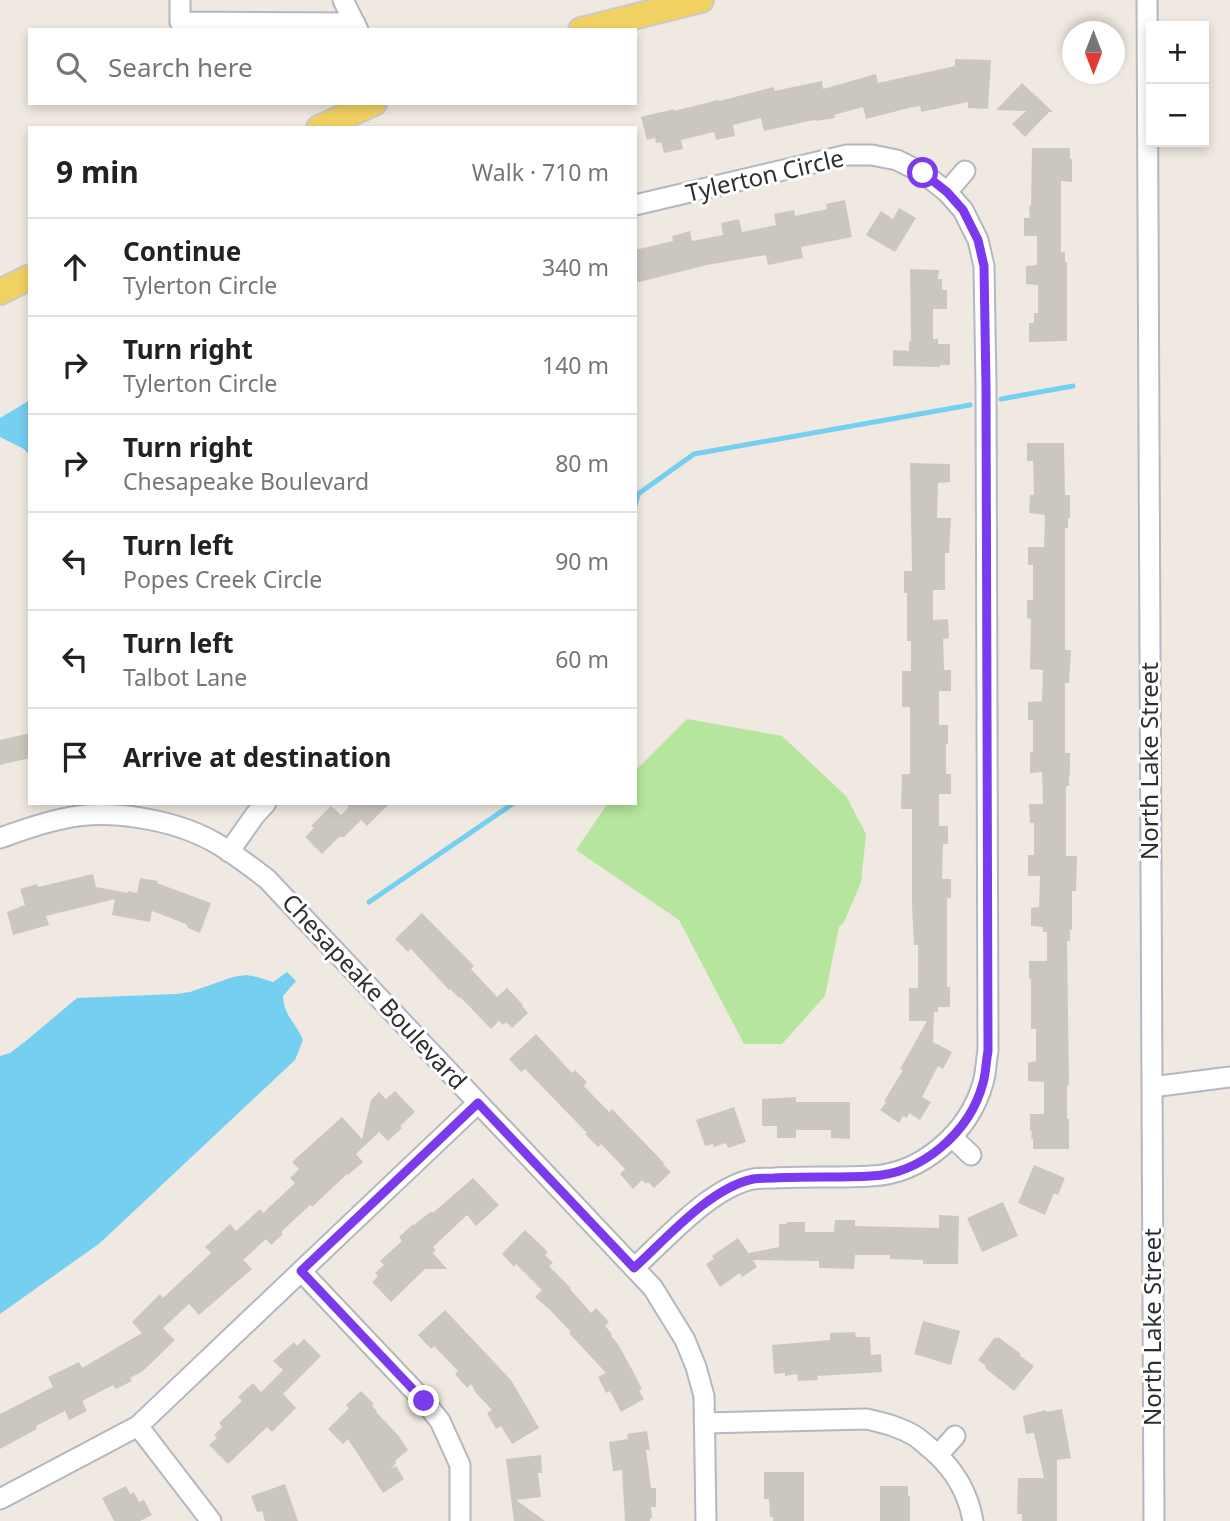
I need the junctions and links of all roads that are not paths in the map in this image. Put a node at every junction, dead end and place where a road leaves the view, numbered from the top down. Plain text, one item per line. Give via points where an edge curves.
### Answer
1 (180, 0) edge
2 (343, 0) edge
3 (701, 0) edge
4 (1147, 0) edge
5 (357, 26) edge
6 (589, 28) edge
7 (370, 105) edge
8 (323, 126) edge
9 (965, 171) dead end
10 (947, 192) junction
11 (637, 205) edge
12 (28, 278) edge
13 (0, 292) edge
14 (264, 805) edge
15 (0, 838) edge
16 (229, 852) junction
17 (1230, 1077) edge
18 (1152, 1087) junction
19 (478, 1103) junction
20 (952, 1137) junction
21 (971, 1155) dead end
22 (634, 1268) junction
23 (301, 1271) junction
24 (706, 1423) junction
25 (138, 1426) junction
26 (955, 1436) dead end
27 (938, 1455) junction
28 (0, 1499) edge
29 (211, 1521) edge
30 (460, 1521) edge
31 (706, 1521) edge
32 (973, 1521) edge
33 (1154, 1521) edge

1 - 5 street via 180,22
2 - 5 street
3 - 6 main road
4 - 18 street, North Lake Street
7 - 8 main road
9 - 10 street
10 - 11 street, Tylerton Circle via 897,160 848,155
10 - 20 street, Tylerton Circle via 963,210 978,240 984,266 986,386 988,1051 975,1105
12 - 13 main road
14 - 16 street
15 - 16 street, Chesapeake Boulevard via 64,818 140,817 177,826
16 - 19 street, Chesapeake Boulevard via 267,878
17 - 18 street
18 - 33 street, North Lake Street
19 - 22 street, Chesapeake Boulevard
19 - 23 street
20 - 21 street
20 - 22 street, Tylerton Circle via 931,1156 904,1170 874,1176 753,1179 724,1189
22 - 24 street, Chesapeake Boulevard via 653,1288 685,1340 704,1396
23 - 25 street
23 - 30 street via 440,1421 460,1465
24 - 27 street via 867,1419 916,1436
24 - 31 street, Chesapeake Boulevard
25 - 28 street
25 - 29 street
26 - 27 street
27 - 32 street via 961,1484

